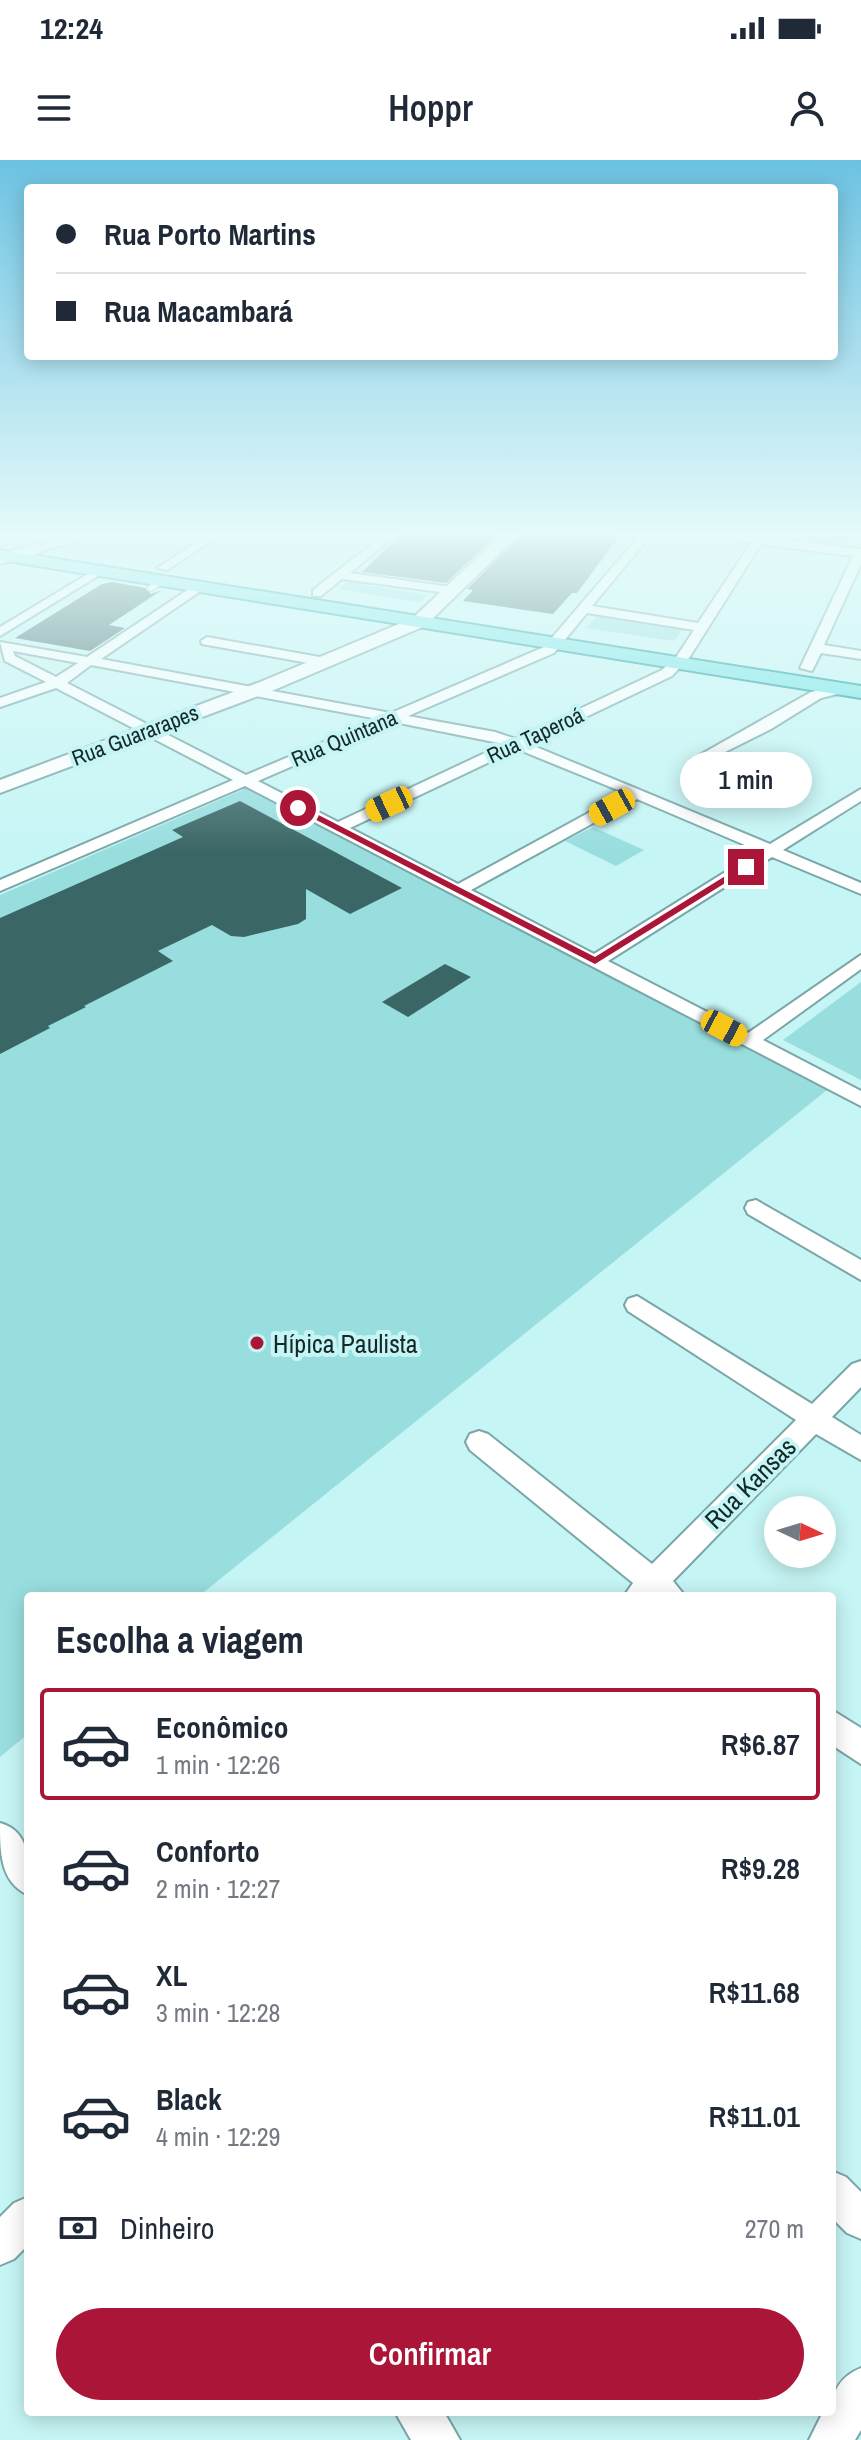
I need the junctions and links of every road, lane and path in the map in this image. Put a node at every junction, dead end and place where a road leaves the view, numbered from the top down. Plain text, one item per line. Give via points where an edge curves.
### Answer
1 (1, 640) edge
2 (3, 640) edge
3 (121, 640) edge
4 (377, 640) edge
5 (559, 640) edge
6 (582, 640) edge
7 (692, 640) edge
8 (820, 640) edge
9 (207, 641) dead end
10 (816, 648) junction
11 (861, 655) edge
12 (681, 657) junction
13 (91, 661) junction
14 (325, 662) junction
15 (807, 668) junction
16 (861, 678) edge
17 (787, 680) junction
18 (57, 683) junction
19 (851, 690) edge
20 (250, 691) junction
21 (0, 703) edge
22 (787, 711) junction
23 (392, 718) junction
24 (148, 730) junction
25 (518, 743) junction
26 (698, 760) dead end
27 (246, 781) junction
28 (0, 787) edge
29 (637, 793) junction
30 (861, 794) edge
31 (338, 828) junction
32 (771, 851) junction
33 (0, 886) edge
34 (861, 889) edge
35 (459, 890) junction
36 (861, 960) edge
37 (595, 961) junction
38 (749, 1041) junction
39 (861, 1099) edge
40 (756, 1208) dead end
41 (861, 1271) edge
42 (637, 1305) dead end
43 (861, 1371) edge
44 (815, 1418) junction
45 (479, 1442) dead end
46 (861, 1449) edge
47 (654, 1591) edge
48 (836, 1728) edge
49 (861, 1748) edge
50 (1, 1839) edge
51 (24, 1872) edge
52 (836, 2195) edge
53 (861, 2219) edge
54 (24, 2221) edge
55 (0, 2245) edge
56 (861, 2389) edge
57 (420, 2416) edge
58 (438, 2440) edge
59 (831, 2440) edge

1 - 18 street via 10,658
2 - 13 street
3 - 13 street
4 - 14 street, Rua Guararapes
5 - 23 street, Rua Quintana via 549,650
6 - 12 main road
7 - 12 street, Rua Taperoá
8 - 10 street
9 - 14 street
10 - 11 street
10 - 15 street
12 - 15 main road
12 - 17 main road
12 - 25 street, Rua Taperoá via 648,683
13 - 18 street
13 - 20 street
14 - 20 street, Rua Guararapes
15 - 16 main road
17 - 19 main road
17 - 22 street via 794,696
18 - 21 street
18 - 24 street
19 - 22 street via 816,695
20 - 23 street
20 - 24 street, Rua Guararapes
22 - 26 street
23 - 25 street
23 - 27 street, Rua Quintana
24 - 27 street
24 - 28 street, Rua Guararapes
25 - 29 street
25 - 31 street, Rua Taperoá
27 - 31 street
27 - 33 street, Rua Quintana
29 - 32 street
29 - 35 street
30 - 32 street
31 - 35 street
32 - 34 street
32 - 37 street
35 - 37 street
36 - 38 street
37 - 38 street
38 - 39 street
40 - 41 street
42 - 44 street
43 - 44 street, Rua Kansas
44 - 46 street
44 - 47 street, Rua Kansas
45 - 47 street
48 - 49 street
50 - 51 street
52 - 53 street
54 - 55 street
56 - 59 street
57 - 58 street

